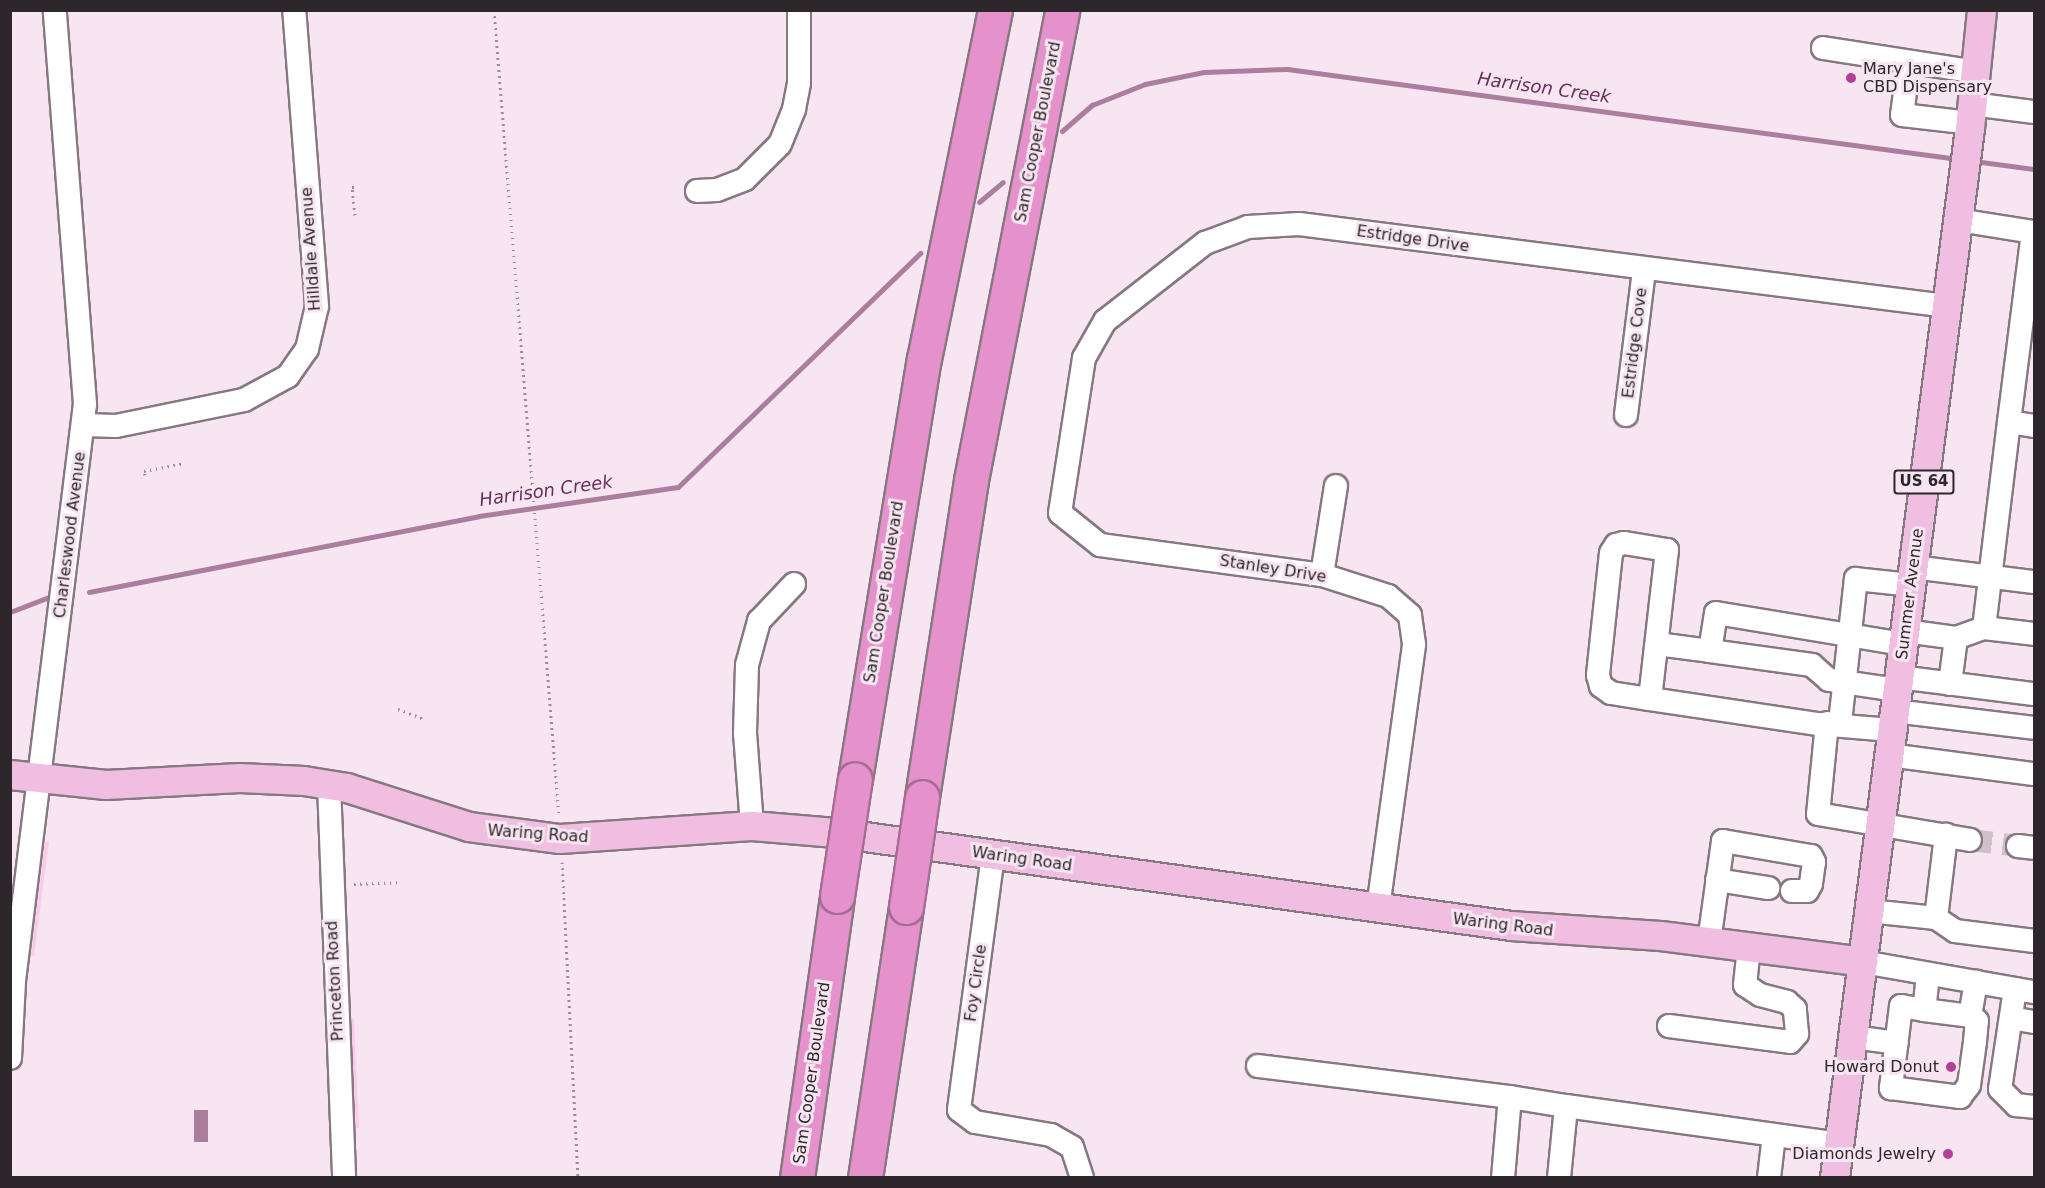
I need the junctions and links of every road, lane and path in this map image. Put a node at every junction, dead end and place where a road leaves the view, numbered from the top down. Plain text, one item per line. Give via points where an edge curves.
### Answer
1 (55, 10) edge
2 (294, 10) edge
3 (494, 10) edge
4 (799, 10) edge
5 (995, 10) edge
6 (1062, 10) edge
7 (1982, 10) edge
8 (1823, 48) dead end
9 (1909, 62) junction
10 (1976, 72) junction
11 (2034, 112) edge
12 (1971, 119) junction
13 (358, 187) dead end
14 (697, 191) dead end
15 (1960, 210) junction
16 (355, 215) dead end
17 (2034, 232) edge
18 (1644, 270) junction
19 (2030, 289) edge
20 (1946, 306) junction
21 (2027, 331) edge
22 (2025, 375) edge
23 (1626, 415) dead end
24 (2009, 423) junction
25 (84, 426) junction
26 (2034, 426) edge
27 (181, 464) dead end
28 (145, 475) dead end
29 (1336, 486) dead end
30 (1060, 513) joint
31 (535, 528) dead end
32 (1322, 575) junction
33 (1912, 576) junction
34 (1990, 577) junction
35 (2034, 582) edge
36 (794, 584) dead end
37 (1984, 628) junction
38 (2034, 634) edge
39 (1850, 635) junction
40 (1904, 638) junction
41 (1956, 638) junction
42 (1657, 644) junction
43 (1710, 651) junction
44 (1845, 682) junction
45 (1950, 684) junction
46 (2034, 694) edge
47 (1650, 699) junction
48 (398, 709) dead end
49 (1894, 713) junction
50 (423, 714) dead end
51 (1834, 723) junction
52 (2034, 728) edge
53 (2034, 774) edge
54 (10, 775) edge
55 (39, 779) junction
56 (329, 784) junction
57 (1881, 822) junction
58 (752, 826) junction
59 (1946, 835) junction
60 (1970, 840) tunnel mouth
61 (993, 855) junction
62 (1717, 880) junction
63 (400, 882) dead end
64 (350, 884) dead end
65 (1768, 888) dead end
66 (1792, 891) dead end
67 (1378, 908) junction
68 (1869, 911) junction
69 (1936, 918) junction
70 (2034, 941) edge
71 (1709, 942) junction
72 (1749, 948) junction
73 (1863, 962) junction
74 (1928, 974) junction
75 (1976, 982) junction
76 (2025, 991) edge
77 (1924, 1010) junction
78 (1970, 1016) junction
79 (2011, 1018) junction
80 (2034, 1022) edge
81 (1670, 1026) dead end
82 (1853, 1037) junction
83 (1897, 1043) junction
84 (10, 1058) edge
85 (1258, 1066) dead end
86 (1510, 1098) junction
87 (1566, 1106) junction
88 (2034, 1107) edge
89 (1774, 1135) junction
90 (1839, 1144) junction
91 (344, 1178) edge
92 (797, 1178) edge
93 (865, 1178) edge
94 (1082, 1178) edge
95 (1503, 1178) edge
96 (1559, 1178) edge
97 (1769, 1178) edge
98 (1835, 1178) edge

1 - 25 street, Charleswood Avenue via 85,390
2 - 25 street, Hilldale Avenue via 317,306 307,349 288,376 244,400 116,426
3 - 31 path
4 - 14 street via 797,98 780,144 745,179 717,190
5 - 92 highway, Sam Cooper Boulevard, bridge via 924,358 855,779
6 - 93 highway, Sam Cooper Boulevard, bridge via 971,480
7 - 10 main road, Summer Avenue / US 64
8 - 9 street
9 - 10 street
9 - 12 street via 1902,115
10 - 12 main road, Summer Avenue / US 64
11 - 12 street
12 - 15 main road, Summer Avenue / US 64
13 - 16 path via 352,187
15 - 17 street
15 - 20 main road, Summer Avenue / US 64
17 - 19 street
18 - 20 street, Estridge Drive
18 - 23 street, Estridge Cove
18 - 30 street, Estridge Drive via 1299,224 1248,226 1205,243 1105,321 1084,358
19 - 21 street
20 - 33 main road, Summer Avenue / US 64
21 - 22 street
22 - 24 street
24 - 26 street
24 - 34 street
25 - 55 street, Charleswood Avenue
27 - 28 path via 144,471
29 - 32 street
30 - 32 street, Stanley Drive via 1100,545
32 - 67 street, Stanley Drive via 1388,596 1410,615 1414,644
33 - 34 street
33 - 39 street via 1856,579
33 - 40 main road, Summer Avenue / US 64
34 - 35 street
34 - 37 street
36 - 58 street via 759,621 747,665 745,733
37 - 38 street
37 - 41 street
39 - 40 street
39 - 43 street via 1716,613
39 - 44 street
40 - 41 street
40 - 49 main road, Summer Avenue / US 64
41 - 45 street
42 - 43 street
42 - 47 street
42 - 47 street via 1667,550 1616,545 1611,553 1598,675 1601,686 1611,693
43 - 44 street via 1812,665 1829,680
44 - 49 street
44 - 51 street
45 - 46 street
45 - 49 street
47 - 51 street
48 - 50 path via 421,718
49 - 51 street
49 - 52 street
49 - 53 street
49 - 57 main road, Summer Avenue / US 64
51 - 57 street via 1818,814
54 - 55 main road, Waring Road
55 - 56 main road, Waring Road via 106,785 240,778
55 - 84 street, Charleswood Avenue via 14,981
56 - 58 main road, Waring Road via 444,820 509,834 603,838
56 - 91 street, Princeton Road
57 - 59 street
57 - 68 main road, Summer Avenue / US 64
58 - 61 main road, Waring Road via 836,833
59 - 60 street
59 - 69 street
61 - 67 main road, Waring Road
61 - 94 street, Foy Circle via 959,1110 975,1122 1051,1135 1072,1147
62 - 65 street
62 - 66 street via 1723,841 1811,855 1811,884 1807,891
62 - 71 street
63 - 64 path
67 - 71 main road, Waring Road via 1551,931
68 - 69 street
68 - 73 main road, Summer Avenue / US 64
69 - 70 street via 1955,931
71 - 72 main road, Waring Road
72 - 73 main road, Waring Road
72 - 81 street via 1745,985 1760,995 1787,1002 1795,1010 1797,1034 1790,1042
73 - 74 street, Waring Road
73 - 82 main road, Summer Avenue / US 64
74 - 75 street, Waring Road
74 - 77 street
75 - 76 street, Waring Road
75 - 78 street
76 - 79 street
77 - 78 street
77 - 83 street via 1901,1006
78 - 83 street via 1977,1021 1975,1042 1969,1085 1960,1097 1891,1088
79 - 80 street
79 - 88 street via 2000,1089 2016,1105
82 - 83 street
82 - 90 main road, Summer Avenue / US 64
85 - 86 street
86 - 87 street
86 - 95 street
87 - 89 street
87 - 96 street
89 - 90 street
89 - 97 street
90 - 98 main road, Summer Avenue / US 64

